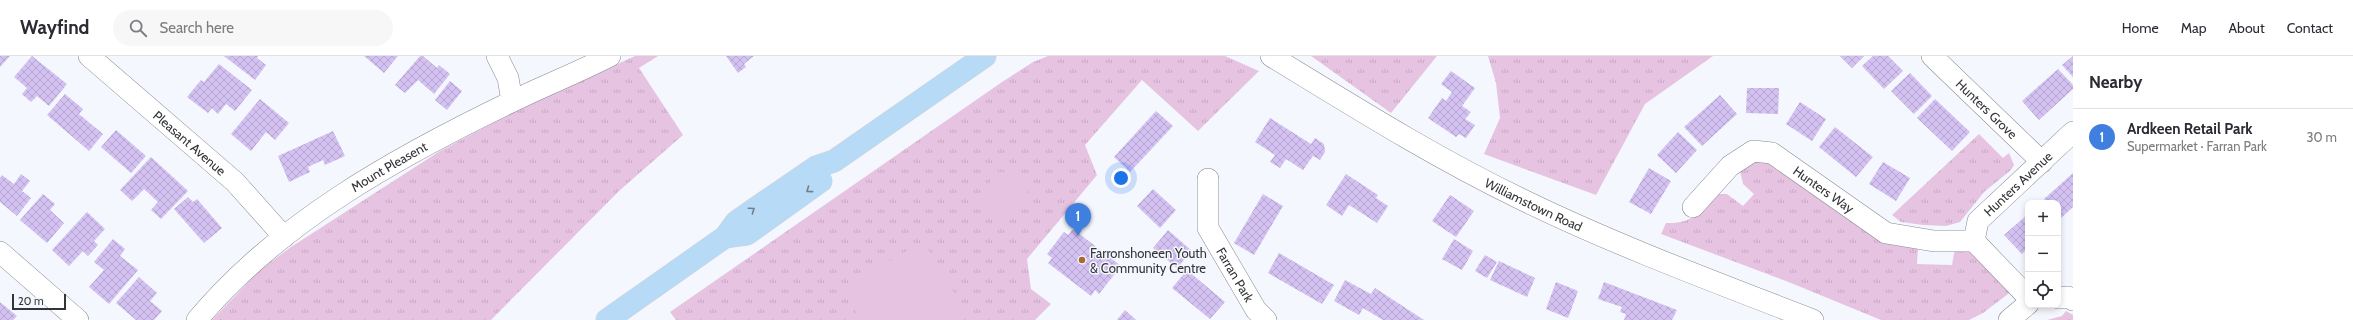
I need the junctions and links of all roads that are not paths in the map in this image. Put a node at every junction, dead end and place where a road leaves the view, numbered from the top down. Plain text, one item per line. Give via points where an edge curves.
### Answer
1 (89, 56) edge
2 (497, 56) edge
3 (610, 56) edge
4 (985, 56) edge
5 (1271, 56) edge
6 (1932, 56) edge
7 (512, 101) junction
8 (2073, 132) edge
9 (2042, 162) junction
10 (1208, 179) dead end
11 (1693, 207) dead end
12 (284, 237) junction
13 (1974, 241) junction
14 (0, 252) edge
15 (2025, 294) edge
16 (2061, 298) edge
17 (2073, 300) edge
18 (2025, 307) edge
19 (78, 320) edge
20 (197, 320) edge
21 (607, 320) edge
22 (1266, 320) edge
23 (1813, 320) edge
24 (2009, 320) edge

1 - 12 street, Pleasant Avenue via 235,182
2 - 7 street via 508,78
3 - 7 street, Mount Pleasent
4 - 21 main road via 834,161 816,167 750,212 736,222 725,237
5 - 23 street, Williamstown Road via 1419,146 1520,199 1565,220
6 - 9 street, Hunters Grove
7 - 12 street, Mount Pleasent via 429,144 341,196
8 - 9 street, Hunters Avenue
9 - 13 street, Hunters Avenue via 1978,221
10 - 22 street, Farran Park via 1208,228 1256,310
11 - 13 street, Hunters Way via 1730,166 1753,151 1772,153 1886,233 1934,241
12 - 20 street, Mount Pleasent via 250,264
13 - 15 street
14 - 19 street
16 - 17 street via 2068,297
18 - 24 street

